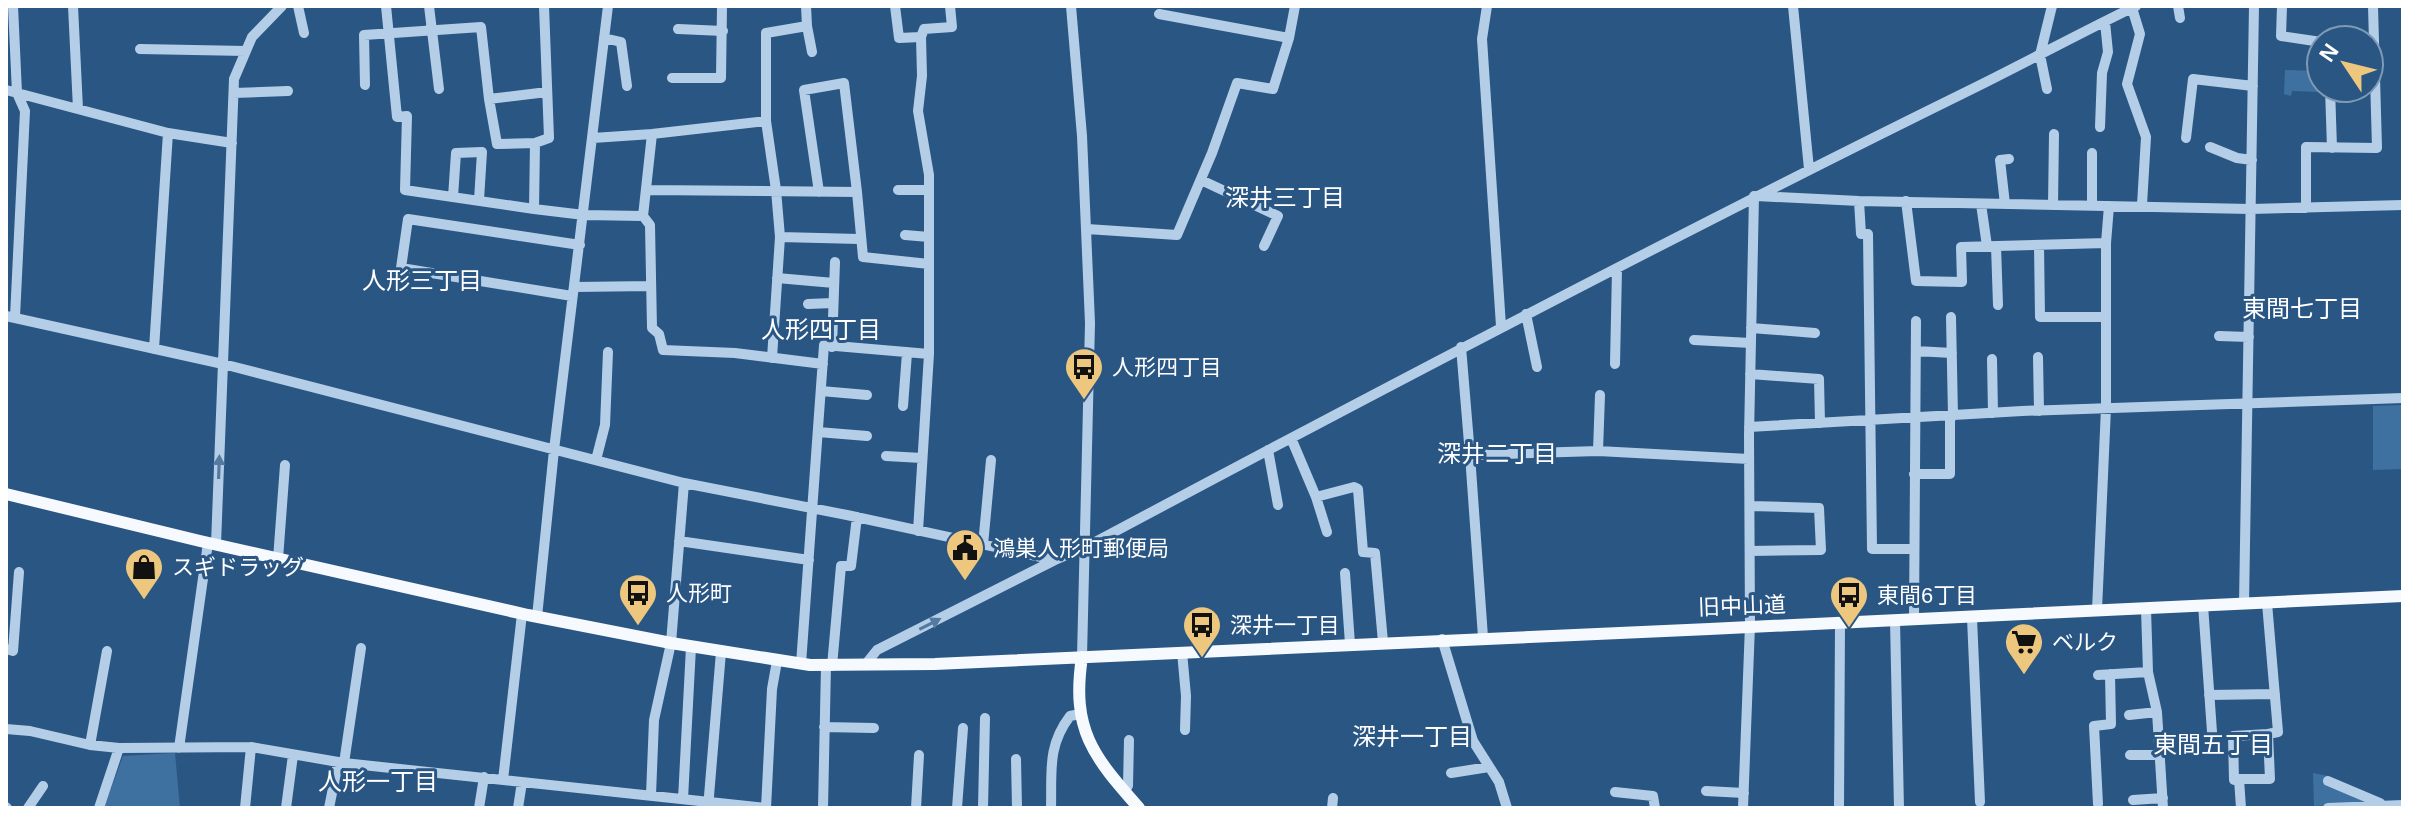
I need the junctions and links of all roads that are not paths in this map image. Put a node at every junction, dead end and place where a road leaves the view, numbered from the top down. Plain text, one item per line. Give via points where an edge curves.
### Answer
1 (13, 6) edge
2 (73, 6) edge
3 (282, 6) edge
4 (298, 6) edge
5 (386, 6) edge
6 (429, 6) edge
7 (544, 6) edge
8 (608, 6) edge
9 (722, 6) edge
10 (806, 6) edge
11 (895, 6) edge
12 (950, 6) edge
13 (1071, 6) edge
14 (1295, 6) edge
15 (1487, 6) edge
16 (1793, 6) edge
17 (2052, 6) edge
18 (2178, 6) edge
19 (2254, 6) edge
20 (2282, 6) edge
21 (2134, 7) edge
22 (1159, 14) dead end
23 (2180, 18) dead end
24 (2105, 22) junction
25 (807, 26) junction
26 (678, 29) dead end
27 (723, 31) junction
28 (431, 32) junction
29 (304, 33) dead end
30 (389, 34) junction
31 (921, 37) junction
32 (604, 38) junction
33 (1289, 38) junction
34 (2305, 40) edge
35 (140, 49) dead end
36 (246, 51) junction
37 (812, 52) dead end
38 (2040, 55) junction
39 (672, 78) dead end
40 (365, 85) dead end
41 (627, 86) dead end
42 (2253, 86) junction
43 (439, 89) dead end
44 (2047, 89) dead end
45 (288, 91) dead end
46 (11, 92) edge
47 (547, 92) junction
48 (234, 93) junction
49 (489, 99) junction
50 (2331, 104) edge
51 (2375, 104) edge
52 (78, 109) junction
53 (766, 121) junction
54 (2100, 127) dead end
55 (168, 133) junction
56 (652, 134) junction
57 (2054, 134) dead end
58 (593, 138) junction
59 (2186, 138) dead end
60 (232, 143) junction
61 (535, 143) junction
62 (2210, 147) dead end
63 (2332, 148) junction
64 (2092, 153) dead end
65 (2009, 159) dead end
66 (2252, 160) junction
67 (1809, 169) junction
68 (1201, 180) junction
69 (646, 190) junction
70 (776, 190) junction
71 (898, 190) dead end
72 (929, 190) junction
73 (819, 192) junction
74 (857, 192) junction
75 (1754, 196) junction
76 (453, 197) junction
77 (479, 200) junction
78 (1859, 201) junction
79 (1906, 201) junction
80 (1981, 204) junction
81 (2005, 204) junction
82 (2053, 205) junction
83 (2092, 205) junction
84 (2142, 205) junction
85 (2403, 205) edge
86 (2109, 206) junction
87 (2306, 208) junction
88 (534, 209) junction
89 (2251, 209) junction
90 (584, 215) junction
91 (643, 216) junction
92 (1087, 229) junction
93 (905, 235) dead end
94 (780, 237) junction
95 (929, 237) junction
96 (859, 239) junction
97 (2106, 243) junction
98 (580, 245) junction
99 (2039, 245) junction
100 (1264, 246) dead end
101 (1991, 246) junction
102 (835, 262) dead end
103 (929, 264) junction
104 (1617, 269) junction
105 (777, 278) junction
106 (834, 283) junction
107 (651, 286) junction
108 (573, 291) junction
109 (833, 303) junction
110 (808, 304) dead end
111 (1998, 305) dead end
112 (1526, 314) junction
113 (10, 316) edge
114 (1951, 317) dead end
115 (2106, 317) junction
116 (1916, 321) dead end
117 (1501, 326) junction
118 (1751, 328) junction
119 (1815, 333) dead end
120 (2219, 336) dead end
121 (2249, 337) junction
122 (1694, 340) dead end
123 (1751, 343) junction
124 (832, 347) junction
125 (1461, 347) junction
126 (154, 349) junction
127 (1916, 351) junction
128 (608, 352) dead end
129 (907, 353) junction
130 (1952, 353) junction
131 (929, 354) junction
132 (2038, 357) dead end
133 (772, 358) junction
134 (1992, 359) dead end
135 (223, 364) junction
136 (823, 364) junction
137 (1615, 364) dead end
138 (1537, 367) dead end
139 (1750, 374) junction
140 (821, 391) junction
141 (867, 395) dead end
142 (1600, 395) dead end
143 (2403, 398) edge
144 (2248, 402) junction
145 (903, 406) dead end
146 (2106, 408) junction
147 (2039, 411) junction
148 (1993, 413) junction
149 (1952, 416) junction
150 (1915, 418) junction
151 (1870, 422) junction
152 (1820, 423) junction
153 (1749, 427) junction
154 (818, 432) junction
155 (867, 436) dead end
156 (1291, 438) junction
157 (554, 450) junction
158 (1268, 450) junction
159 (1598, 451) junction
160 (1470, 455) junction
161 (886, 456) dead end
162 (922, 458) junction
163 (1749, 459) junction
164 (596, 460) junction
165 (991, 460) dead end
166 (285, 465) dead end
167 (1914, 474) junction
168 (684, 483) junction
169 (6, 494) edge
170 (1316, 497) junction
171 (1278, 505) dead end
172 (1750, 506) junction
173 (812, 508) junction
174 (857, 517) junction
175 (918, 531) junction
176 (1327, 532) dead end
177 (679, 541) junction
178 (212, 544) junction
179 (983, 545) junction
180 (1086, 547) junction
181 (1914, 549) junction
182 (1750, 551) junction
183 (278, 559) junction
184 (809, 560) junction
185 (1055, 560) junction
186 (19, 572) dead end
187 (1345, 573) dead end
188 (2403, 596) edge
189 (2267, 603) junction
190 (2244, 604) junction
191 (2203, 605) junction
192 (2146, 609) junction
193 (2097, 610) junction
194 (522, 614) junction
195 (537, 617) junction
196 (1972, 618) junction
197 (1914, 620) junction
198 (1895, 621) junction
199 (1840, 622) junction
200 (1750, 625) junction
201 (1483, 637) junction
202 (1442, 639) junction
203 (1383, 642) junction
204 (671, 643) junction
205 (1350, 644) junction
206 (691, 647) junction
207 (361, 648) dead end
208 (6, 649) edge
209 (107, 651) dead end
210 (721, 652) junction
211 (1182, 652) junction
212 (1082, 657) junction
213 (777, 661) junction
214 (801, 664) junction
215 (865, 665) junction
216 (829, 666) junction
217 (2148, 672) junction
218 (2275, 694) junction
219 (2209, 695) junction
220 (2157, 712) junction
221 (1080, 714) junction
222 (2129, 715) dead end
223 (985, 718) dead end
224 (824, 727) junction
225 (874, 728) dead end
226 (963, 728) dead end
227 (6, 729) edge
228 (1185, 730) dead end
229 (2212, 732) dead end
230 (2268, 734) junction
231 (1129, 740) dead end
232 (90, 745) junction
233 (251, 747) junction
234 (119, 748) junction
235 (179, 748) junction
236 (293, 755) junction
237 (919, 755) dead end
238 (2130, 755) dead end
239 (2160, 755) junction
240 (1016, 759) dead end
241 (341, 763) junction
242 (1489, 767) junction
243 (1451, 773) dead end
244 (484, 777) junction
245 (2239, 779) junction
246 (503, 780) junction
247 (2328, 781) dead end
248 (522, 782) junction
249 (43, 786) dead end
250 (1124, 791) junction
251 (1706, 791) dead end
252 (1615, 792) dead end
253 (1744, 793) junction
254 (651, 795) junction
255 (683, 799) junction
256 (2133, 800) dead end
257 (1980, 802) dead end
258 (2163, 803) edge
259 (2098, 804) dead end
260 (708, 805) edge
261 (2403, 805) edge
262 (2386, 806) junction
263 (28, 808) edge
264 (99, 808) edge
265 (245, 808) edge
266 (286, 808) edge
267 (329, 808) edge
268 (479, 808) edge
269 (518, 808) edge
270 (766, 808) edge
271 (823, 808) edge
272 (916, 808) edge
273 (957, 808) edge
274 (983, 808) edge
275 (1017, 808) edge
276 (1051, 808) edge
277 (1139, 808) edge
278 (1507, 808) edge
279 (1655, 808) edge
280 (1743, 808) edge
281 (1839, 808) edge
282 (1899, 808) edge
283 (2241, 808) edge
284 (2328, 808) edge

1 - 46 street
2 - 52 street
3 - 36 street via 252,37
4 - 29 street
5 - 30 street
6 - 28 street
7 - 47 street
8 - 32 street
9 - 27 street
10 - 25 street
11 - 31 street via 899,38
12 - 31 street via 952,27 924,29
13 - 92 street
14 - 33 street
15 - 117 street via 1482,39
16 - 67 street
17 - 38 street
18 - 23 street
19 - 42 street
20 - 34 street via 2281,36
21 - 24 street
21 - 84 street via 2140,34 2127,84 2146,137
22 - 33 street
24 - 38 street
24 - 54 street via 2108,52
25 - 37 street
25 - 53 street via 766,33
26 - 27 street
27 - 39 street via 721,78
28 - 30 street
28 - 43 street
28 - 49 street via 481,27
30 - 40 street via 364,35
30 - 76 street via 397,117 407,116 405,190
31 - 72 street via 918,111
32 - 41 street via 621,42
32 - 58 street
33 - 68 street via 1273,89 1237,83
35 - 36 street
36 - 48 street
38 - 44 street
38 - 67 street
42 - 59 street via 2193,79
42 - 66 street
45 - 48 street
46 - 52 street
46 - 113 street via 25,111
47 - 49 street
47 - 61 street via 549,138
48 - 60 street
49 - 61 street via 497,144
50 - 63 street
51 - 63 street via 2377,148
52 - 55 street
53 - 56 street
53 - 70 street
55 - 60 street
55 - 126 street
56 - 58 street
56 - 69 street
57 - 82 street
58 - 90 street
60 - 135 street
61 - 88 street
62 - 66 street
63 - 87 street via 2306,147
64 - 83 street
65 - 81 street via 2000,160
66 - 89 street
67 - 75 street
68 - 92 street via 1177,235
68 - 100 street via 1278,216
69 - 70 street
69 - 91 street
70 - 73 street
70 - 94 street
71 - 72 street
72 - 95 street
73 - 74 street
73 - 74 street via 804,90 844,83
74 - 96 street
75 - 78 street
75 - 104 street
75 - 118 street
76 - 77 street
76 - 77 street via 456,153 482,152
77 - 88 street
78 - 79 street
78 - 151 street via 1861,234 1868,234
79 - 80 street
79 - 101 street via 1916,281 1962,282 1961,247
80 - 81 street
80 - 101 street
81 - 82 street
82 - 83 street
83 - 86 street
84 - 86 street
84 - 89 street
85 - 87 street
86 - 97 street
87 - 89 street
88 - 90 street
89 - 121 street
90 - 91 street
90 - 98 street
91 - 107 street via 650,225
92 - 180 street
93 - 95 street
94 - 96 street
94 - 105 street
95 - 103 street
96 - 103 street via 863,257
97 - 99 street
97 - 115 street
98 - 108 street
98 - 108 street via 408,219 401,268
99 - 101 street
99 - 115 street via 2040,317
101 - 111 street
102 - 106 street
103 - 131 street
104 - 112 street
104 - 137 street
105 - 106 street
105 - 133 street
106 - 109 street
107 - 108 street
107 - 133 street via 652,328 663,350
108 - 157 street
109 - 110 street
109 - 124 street
112 - 117 street
112 - 138 street
113 - 126 street
114 - 130 street
115 - 146 street
116 - 127 street
117 - 125 street
118 - 119 street
118 - 123 street
120 - 121 street
121 - 144 street
122 - 123 street
123 - 139 street
124 - 129 street
124 - 136 street via 824,345
125 - 156 street
125 - 160 street
126 - 135 street
127 - 130 street
127 - 150 street
128 - 164 street via 605,425
129 - 131 street
129 - 145 street
130 - 149 street
131 - 162 street
132 - 147 street
133 - 136 street
134 - 148 street
135 - 157 street
178 -> 135 street
136 - 140 street
139 - 152 street via 1819,379
139 - 153 street
140 - 141 street
140 - 154 street
142 - 159 street
143 - 144 street
144 - 146 street
144 - 190 street
146 - 147 street
146 - 193 street
147 - 148 street
148 - 149 street
149 - 150 street
149 - 167 street via 1950,474
150 - 151 street
150 - 167 street
151 - 152 street
151 - 181 street via 1872,549
152 - 153 street
153 - 163 street
154 - 155 street
154 - 173 street
156 - 158 street
156 - 170 street
157 - 164 street
157 - 195 street
158 - 171 street
158 - 180 street
159 - 160 street
159 - 163 street
160 - 201 street
161 - 162 street
162 - 175 street
163 - 172 street
164 - 168 street
165 - 179 street
166 - 183 street
167 - 181 street
168 - 173 street
168 - 177 street
169 - 178 main road, 旧中山道
170 - 176 street
170 - 203 street via 1358,489 1363,552 1375,553
172 - 182 street
172 - 182 street via 1819,508 1821,550
173 - 174 street
173 - 184 street
174 - 175 street
174 - 216 street via 851,566 841,566
175 - 179 street
177 - 184 street
177 - 204 street
178 - 183 main road, 旧中山道
178 - 235 street
179 - 185 street
180 - 185 street
180 - 212 street
181 - 197 street
182 - 200 street
183 - 194 main road, 旧中山道
184 - 214 street
215 -> 185 street via 877,650
186 - 208 street via 13,651
187 - 205 street
188 - 189 main road, 旧中山道
189 - 190 main road, 旧中山道
189 - 218 street
190 - 191 main road, 旧中山道
191 - 192 main road, 旧中山道
191 - 219 street
192 - 193 main road, 旧中山道
192 - 217 street
193 - 196 main road, 旧中山道
194 - 195 main road, 旧中山道
194 - 246 street
195 - 204 main road, 旧中山道
196 - 197 main road, 旧中山道
196 - 257 street
197 - 198 main road, 旧中山道
198 - 199 main road, 旧中山道
198 - 282 street
199 - 200 main road, 旧中山道
199 - 281 street
200 - 201 main road, 旧中山道
200 - 253 street
201 - 202 main road, 旧中山道
202 - 203 main road, 旧中山道
202 - 242 street via 1473,741
203 - 205 main road, 旧中山道
204 - 206 main road, 旧中山道
204 - 254 street via 654,720
205 - 211 main road, 旧中山道
206 - 210 main road, 旧中山道
206 - 255 street
207 - 241 street
209 - 232 street
210 - 213 main road, 旧中山道
210 - 260 street
211 - 212 main road, 旧中山道
211 - 228 street
212 - 215 main road, 旧中山道
212 - 221 main road
213 - 214 main road, 旧中山道
213 - 270 street
214 - 216 main road, 旧中山道
215 - 216 main road, 旧中山道
216 - 224 street
217 - 220 street
217 - 259 street via 2104,675 2111,724 2094,726
218 - 219 street
218 - 230 street via 2278,732
219 - 229 street
220 - 222 street
220 - 239 street
221 - 250 main road via 1097,757
221 - 276 street via 1070,716 1053,747
223 - 274 street
224 - 225 street
224 - 271 street
226 - 273 street
227 - 232 street
230 - 245 street via 2270,779
230 - 245 street via 2233,736 2234,780
231 - 250 street
232 - 234 street
233 - 235 street
233 - 236 street
233 - 265 street
234 - 235 street
234 - 264 street
236 - 241 street
236 - 266 street
237 - 272 street
238 - 239 street
239 - 258 street
240 - 275 street
241 - 244 street
241 - 267 street
242 - 243 street
242 - 278 street
244 - 246 street
244 - 268 street
245 - 283 street
246 - 248 street
247 - 262 street
248 - 254 street
248 - 269 street
249 - 263 street
250 - 277 main road
251 - 253 street
252 - 279 street via 1653,796
253 - 280 street
254 - 255 street
255 - 260 street
256 - 258 street
260 - 270 street
261 - 262 street
262 - 284 street

